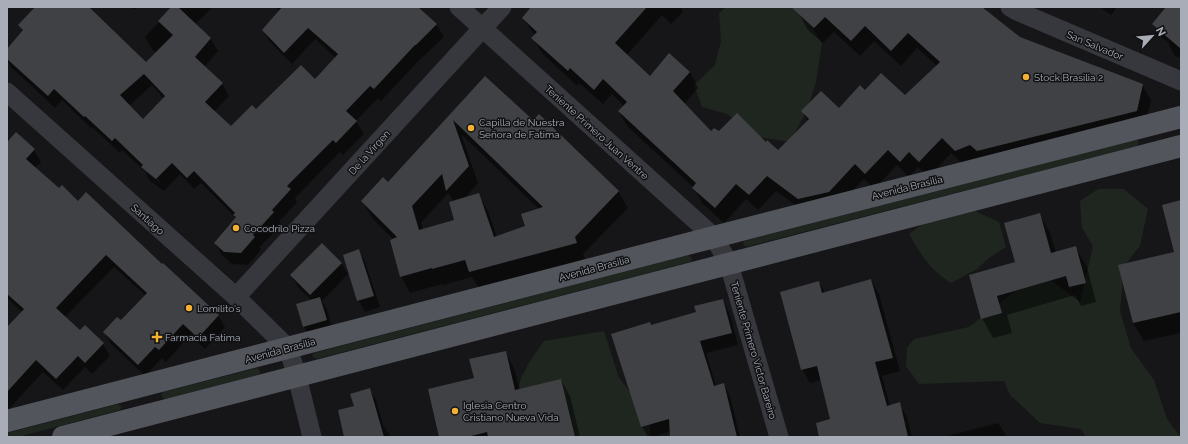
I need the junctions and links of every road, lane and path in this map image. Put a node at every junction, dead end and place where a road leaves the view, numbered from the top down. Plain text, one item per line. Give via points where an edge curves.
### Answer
1 (459, 7) edge
2 (502, 7) edge
3 (1010, 7) edge
4 (482, 29) junction
5 (1181, 81) edge
6 (7, 92) edge
7 (1181, 117) edge
8 (1181, 146) edge
9 (714, 237) junction
10 (729, 264) junction
11 (236, 298) junction
12 (288, 348) junction
13 (297, 376) junction
14 (144, 386) junction
15 (149, 414) junction
16 (7, 421) edge
17 (63, 437) edge
18 (312, 437) edge
19 (779, 437) edge

1 - 4 street, Teniente Primero Juan Ventre
2 - 4 street, De la Virgen
3 - 5 street, San Salvador
4 - 9 street, Teniente Primero Juan Ventre
4 - 11 street, De la Virgen
6 - 11 street, Santiago
7 - 9 main road, Avenida Brasilia
8 - 10 main road
9 - 10 street, Teniente Primero Juan Ventre
9 - 12 main road, Avenida Brasilia
10 - 13 main road
10 - 19 street, Teniente Primero Victor Bareiro
11 - 12 street, Santiago
12 - 13 street
12 - 14 main road, Avenida Brasilia
13 - 15 main road
13 - 18 street
14 - 15 main road
14 - 16 main road, Avenida Brasilia
15 - 17 main road

